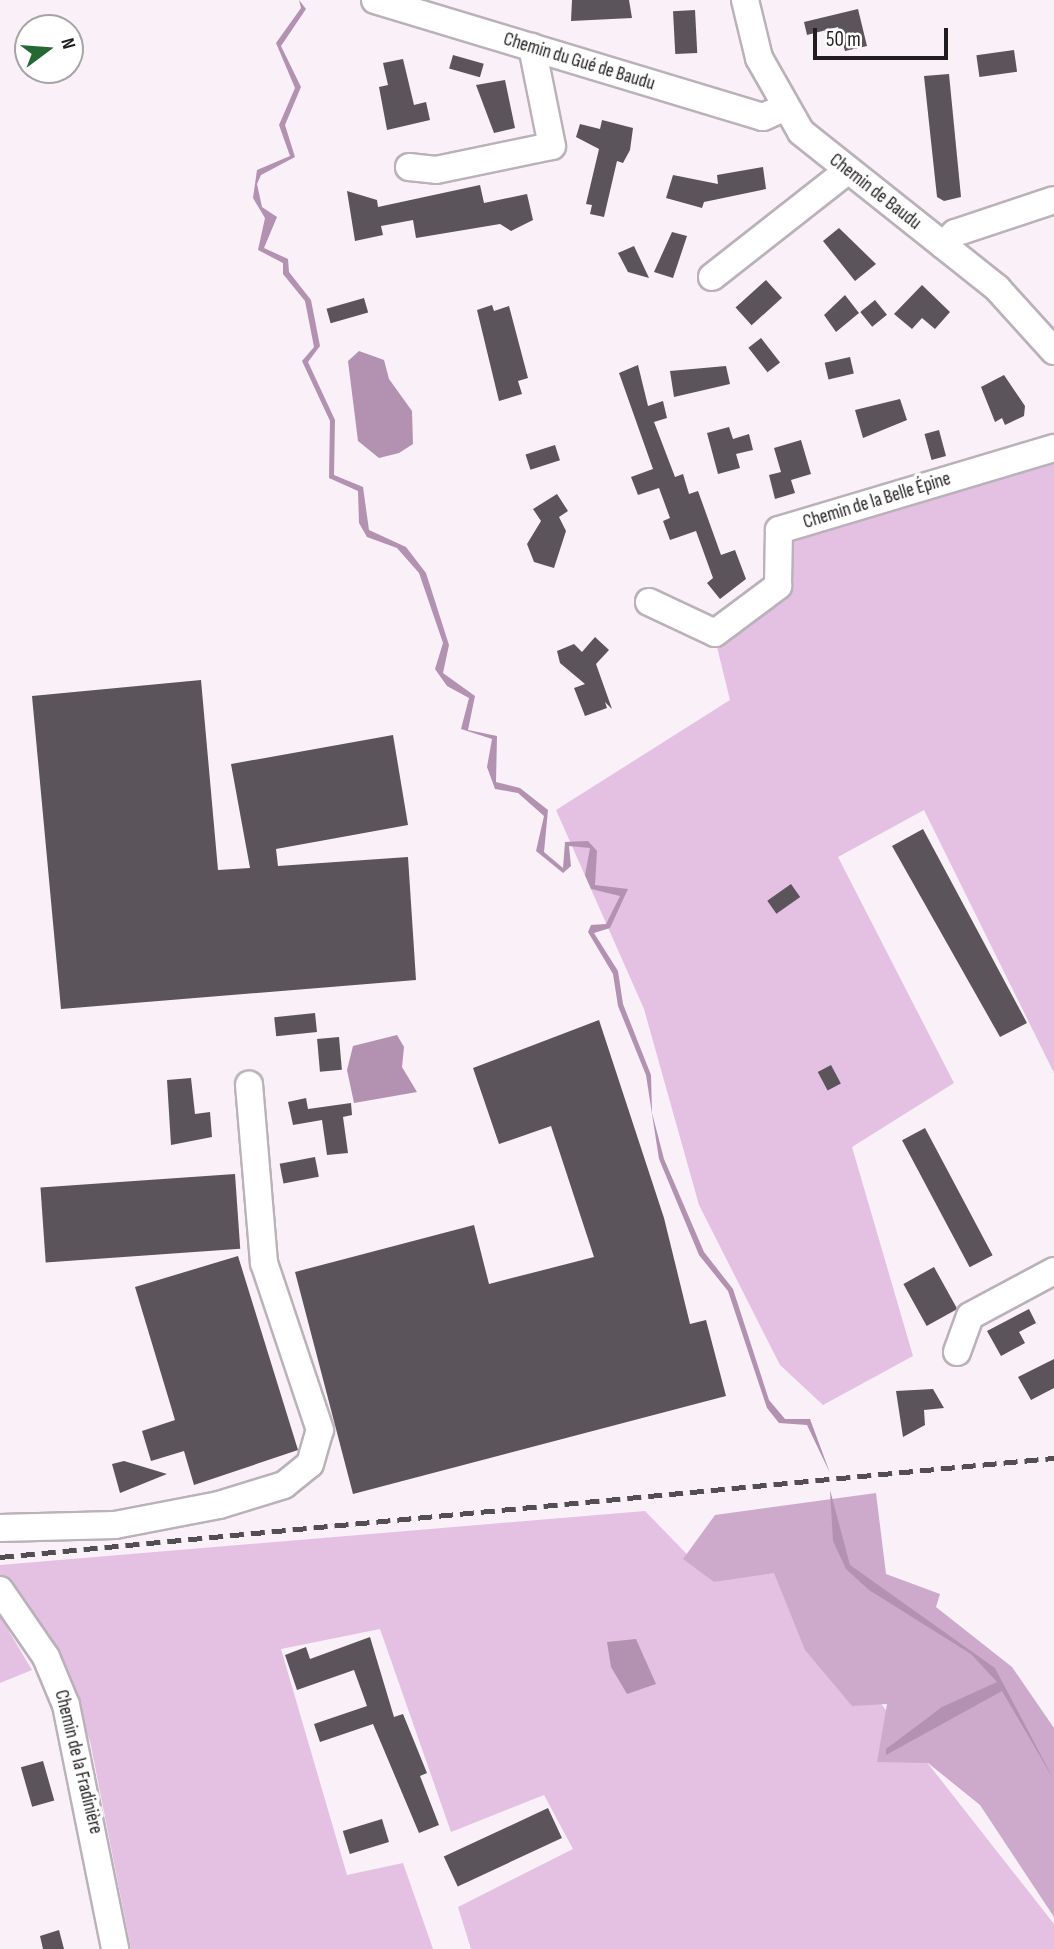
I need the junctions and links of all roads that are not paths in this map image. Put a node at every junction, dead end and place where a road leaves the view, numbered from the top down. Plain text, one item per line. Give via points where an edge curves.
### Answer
1 (374, 0) edge
2 (744, 0) edge
3 (532, 47) junction
4 (783, 108) junction
5 (409, 167) dead end
6 (846, 172) junction
7 (1054, 200) edge
8 (943, 245) junction
9 (712, 277) dead end
10 (1054, 351) edge
11 (1054, 448) edge
12 (649, 602) dead end
13 (249, 1085) dead end
14 (1054, 1271) edge
15 (957, 1352) dead end
16 (0, 1528) edge
17 (0, 1590) edge
18 (115, 1949) edge

1 - 3 street, Chemin du Gué de Baudu
2 - 4 street, Chemin de Baudu via 760,58
3 - 4 street, Chemin du Gué de Baudu via 763,117
3 - 5 street via 552,146 436,170
4 - 6 street, Chemin de Baudu
6 - 8 street, Chemin de Baudu
6 - 9 street
7 - 8 street via 956,233
8 - 10 street, Chemin de Baudu via 997,288
11 - 12 street, Chemin de la Belle Épine via 779,530 778,586 715,634
13 - 16 street via 264,1263 320,1430 310,1464 284,1486 219,1505 115,1525
14 - 15 street via 970,1316
17 - 18 street, Chemin de la Fradinière via 47,1657 66,1705

